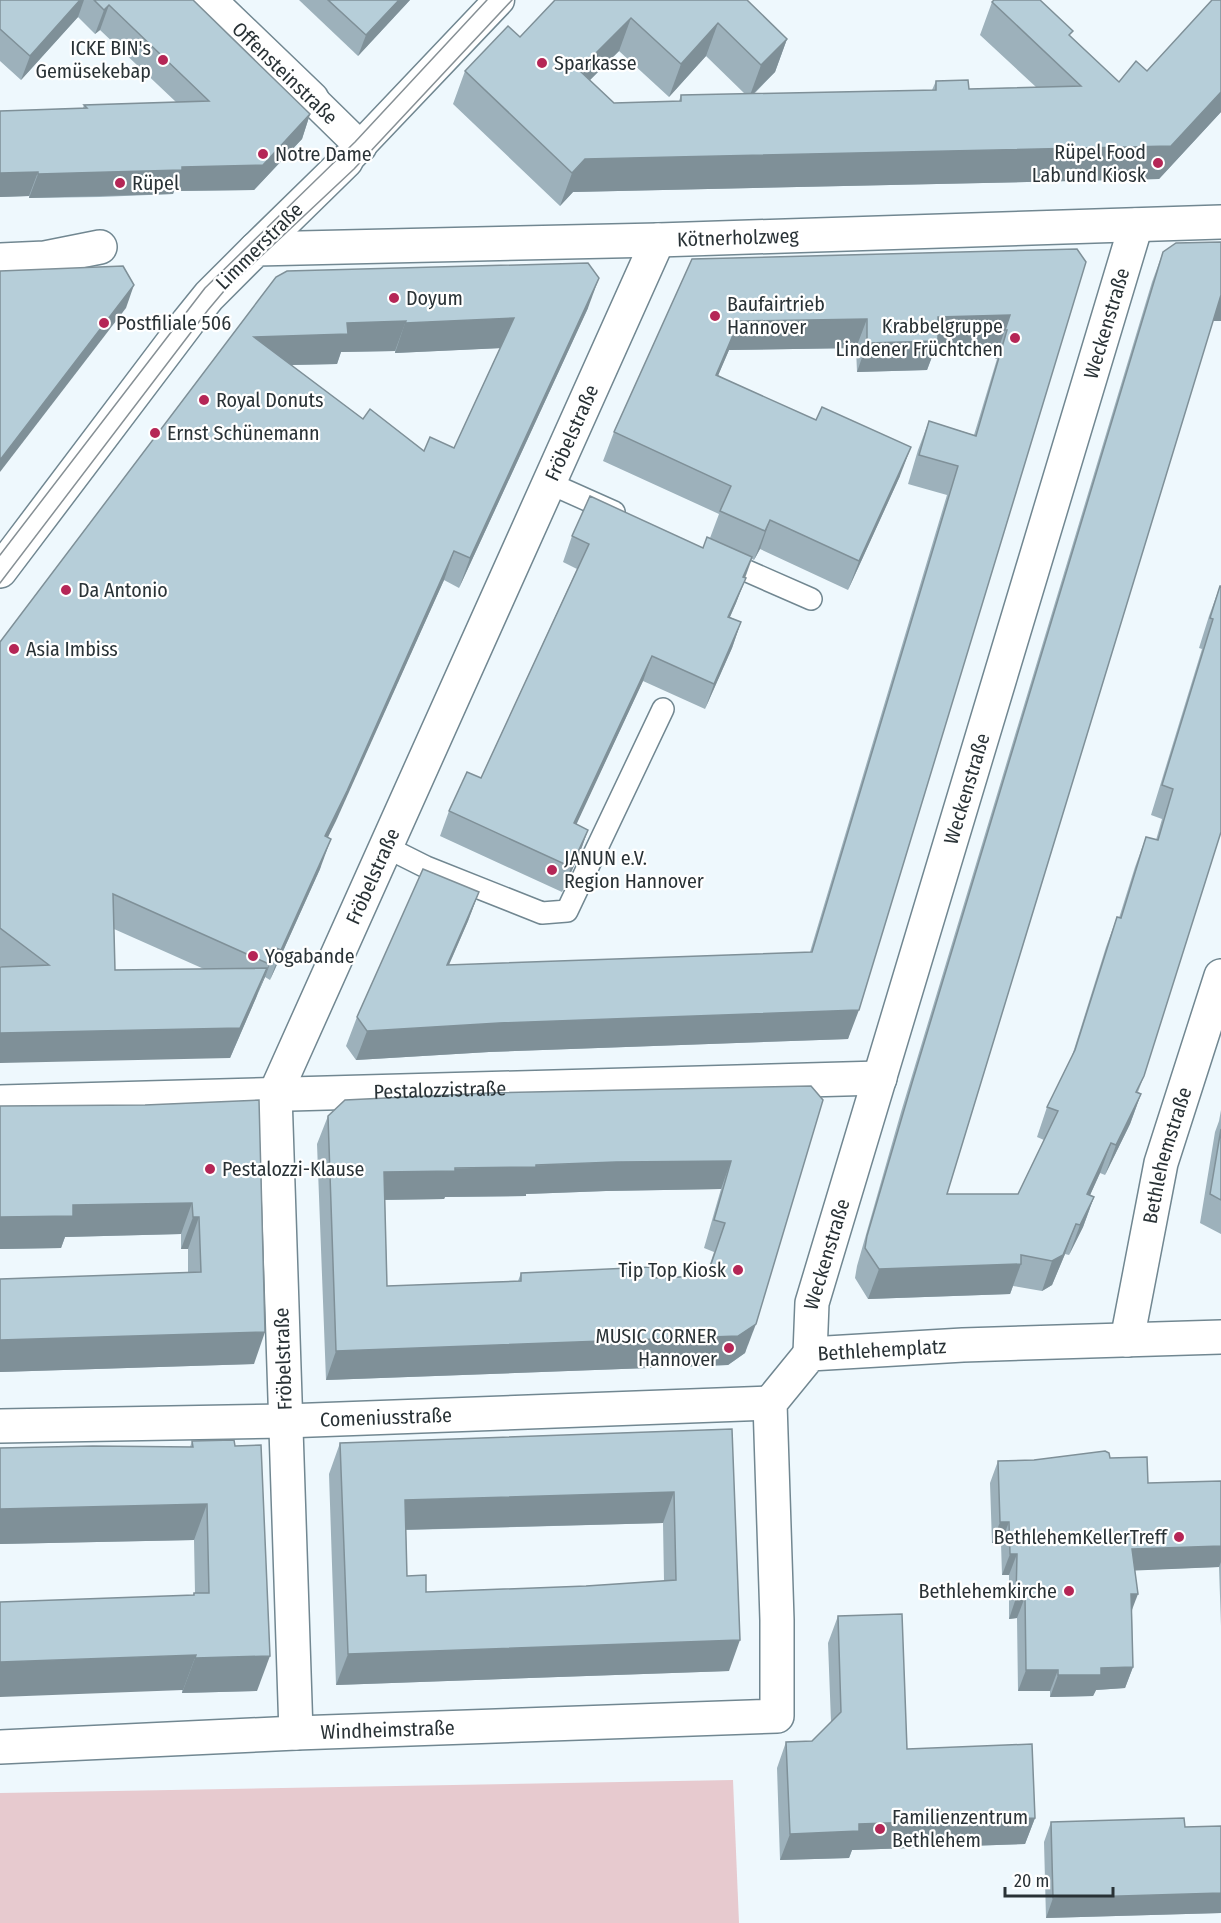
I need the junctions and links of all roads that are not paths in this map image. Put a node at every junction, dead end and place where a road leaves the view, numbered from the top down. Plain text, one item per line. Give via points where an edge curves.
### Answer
1 (209, 0) edge
2 (499, 0) edge
3 (312, 99) joint
4 (353, 154) junction
5 (1221, 222) edge
6 (1136, 225) junction
7 (658, 240) junction
8 (100, 247) dead end
9 (256, 249) junction
10 (0, 260) edge
11 (549, 483) junction
12 (631, 520) edge
13 (706, 554) edge
14 (0, 571) edge
15 (811, 599) dead end
16 (663, 709) dead end
17 (386, 847) junction
18 (1221, 976) edge
19 (880, 1078) junction
20 (275, 1094) junction
21 (0, 1102) edge
22 (1221, 1337) edge
23 (1127, 1340) junction
24 (810, 1354) junction
25 (770, 1403) junction
26 (285, 1421) junction
27 (0, 1426) edge
28 (296, 1732) junction
29 (0, 1747) edge

1 - 3 street, Offensteinstraße
2 - 4 street, Limmerstraße
3 - 4 street, Offensteinstraße
4 - 9 street, Limmerstraße
5 - 6 street, Kötnerholzweg
6 - 7 street, Kötnerholzweg
6 - 19 street, Weckenstraße
7 - 9 street, Kötnerholzweg
7 - 11 street, Fröbelstraße
8 - 10 street via 45,258
9 - 14 street, Limmerstraße via 188,322
11 - 12 lane
11 - 17 street, Fröbelstraße
13 - 15 lane via 741,561
16 - 17 lane via 567,911 542,913
17 - 20 street, Fröbelstraße
18 - 23 street, Bethlehemstraße via 1161,1163
19 - 20 street, Pestalozzistraße
19 - 24 street, Weckenstraße via 812,1303
20 - 21 street, Pestalozzistraße
20 - 26 street, Fröbelstraße
22 - 23 street, Bethlehemplatz
23 - 24 street, Bethlehemplatz
24 - 25 street, Bethlehemplatz
25 - 26 street, Comeniusstraße
25 - 28 street, Windheimstraße via 777,1716
26 - 27 street, Comeniusstraße
26 - 28 street, Fröbelstraße
28 - 29 street, Windheimstraße

